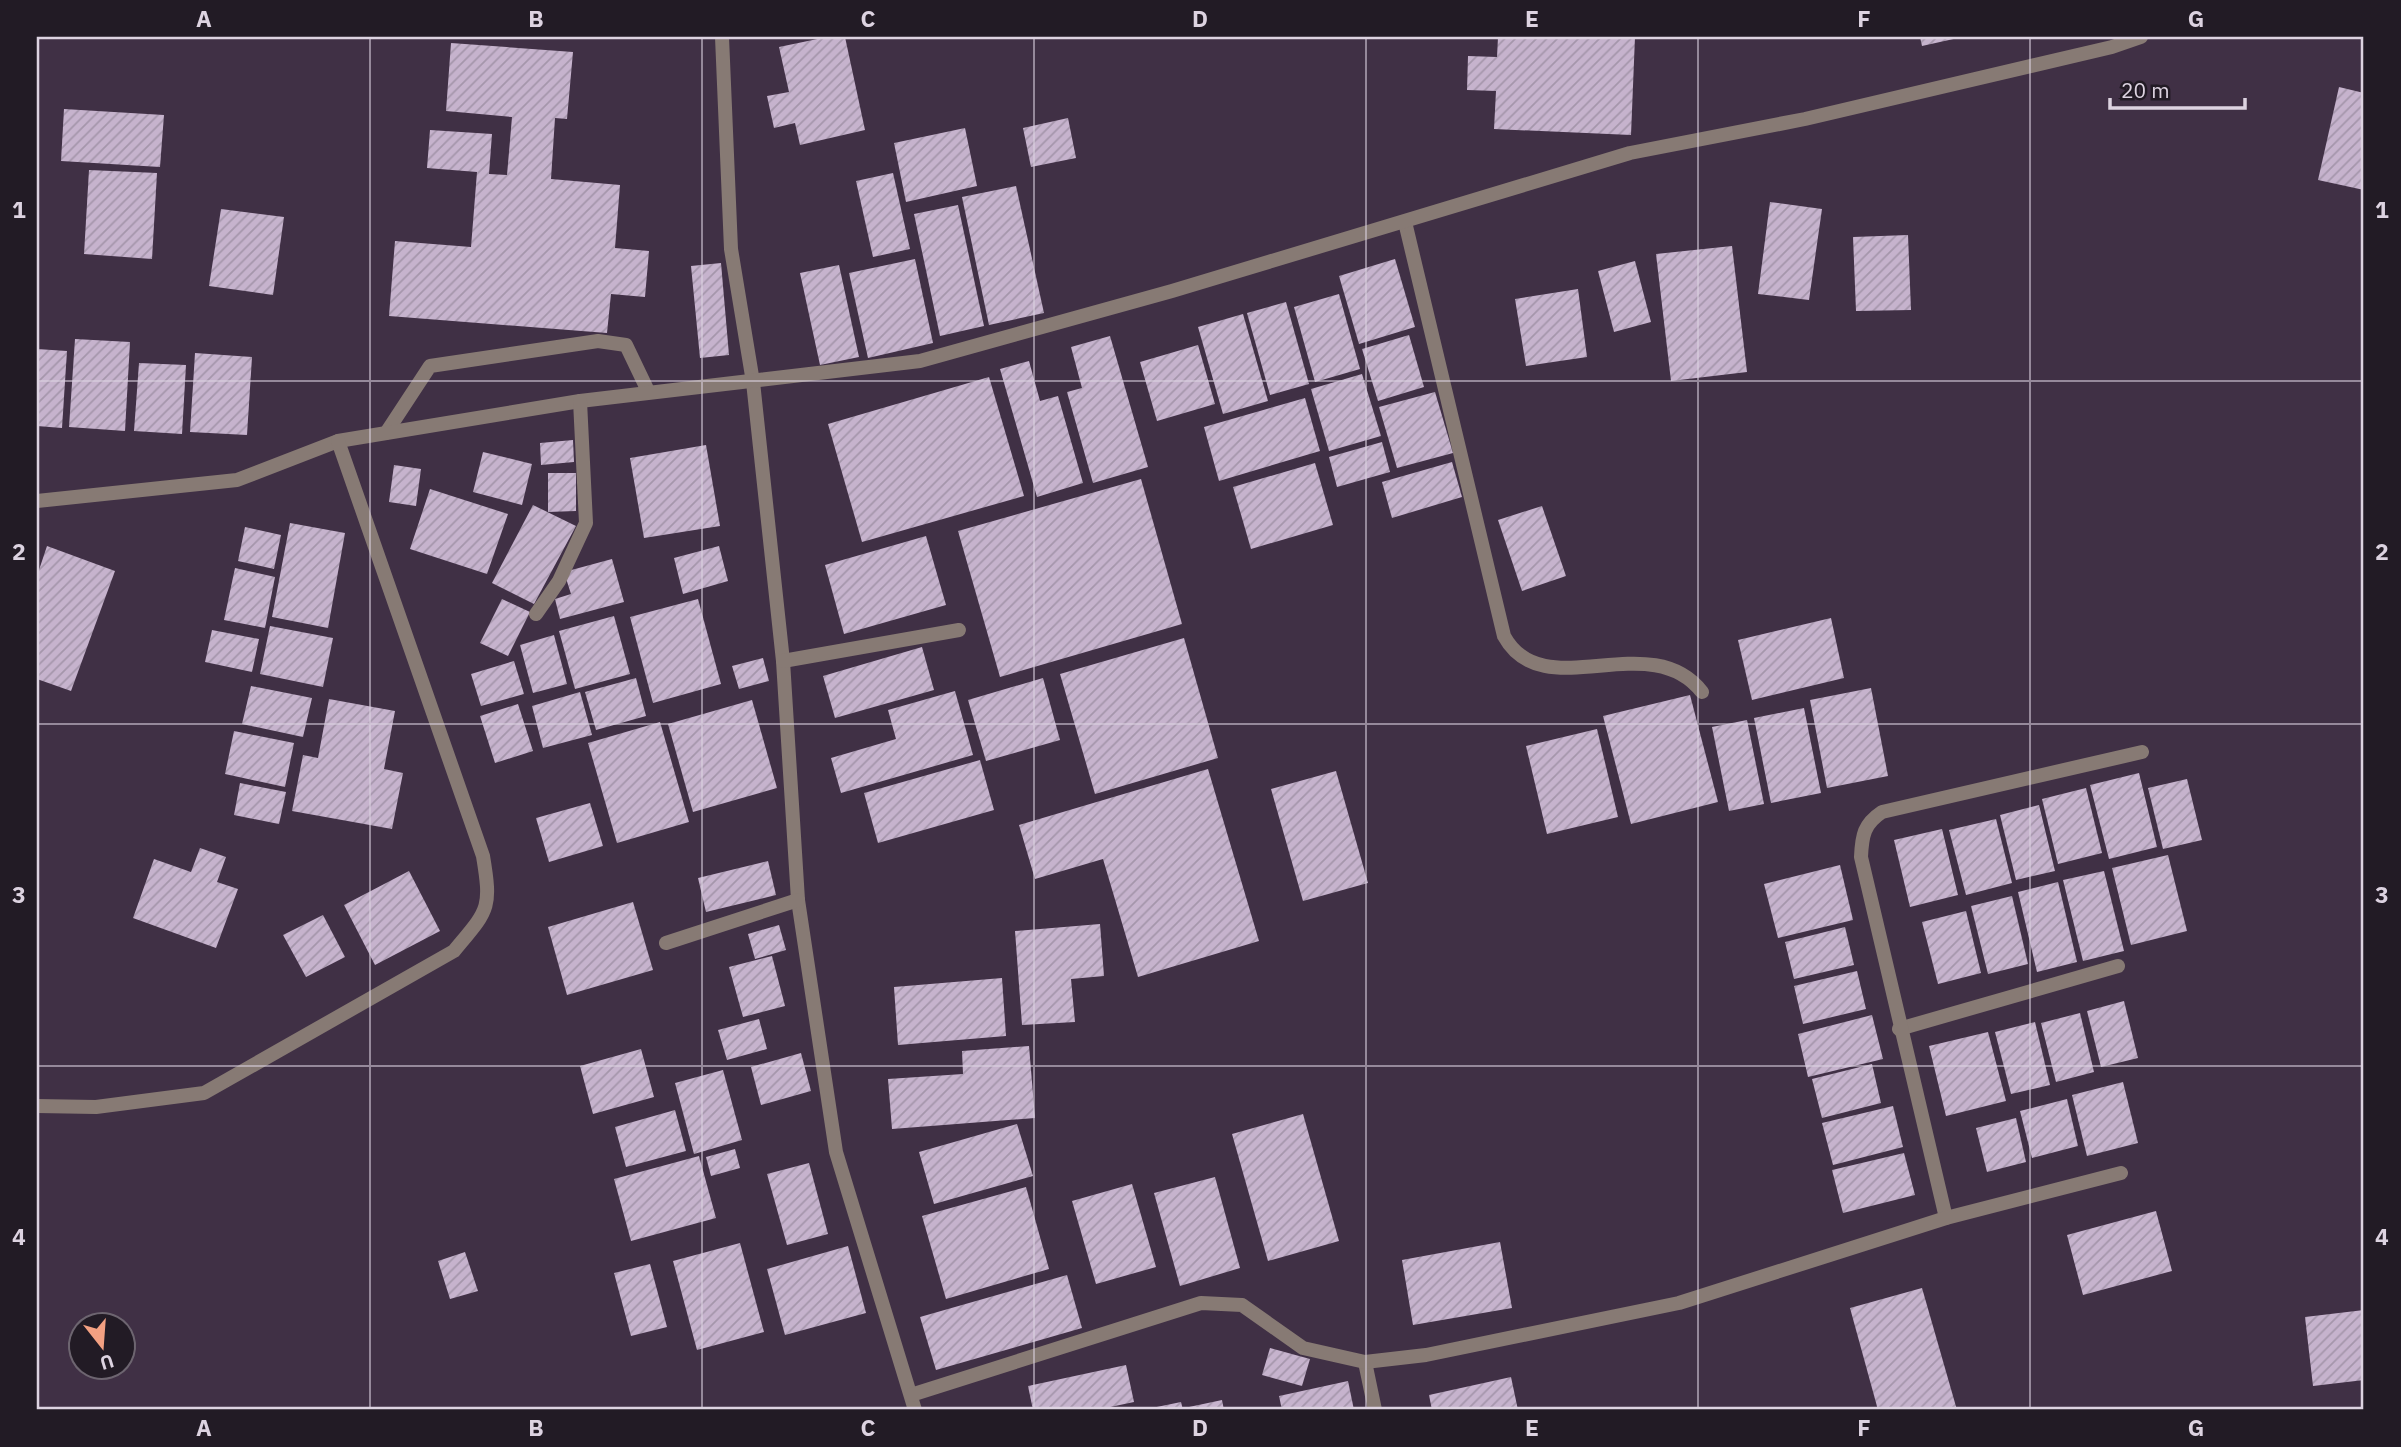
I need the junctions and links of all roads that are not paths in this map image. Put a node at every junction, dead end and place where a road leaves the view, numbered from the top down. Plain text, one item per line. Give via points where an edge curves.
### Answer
1 (722, 37) edge
2 (2141, 37) edge
3 (1405, 222) junction
4 (752, 382) junction
5 (648, 391) junction
6 (580, 401) junction
7 (386, 433) junction
8 (338, 441) junction
9 (37, 501) edge
10 (536, 614) dead end
11 (959, 630) dead end
12 (783, 661) junction
13 (1702, 692) dead end
14 (2142, 752) dead end
15 (797, 900) junction
16 (666, 943) dead end
17 (2118, 966) dead end
18 (1899, 1029) junction
19 (37, 1106) edge
20 (2121, 1172) dead end
21 (1946, 1218) junction
22 (1365, 1362) junction
23 (911, 1395) junction
24 (915, 1410) edge
25 (1375, 1410) edge

1 - 4 street via 731,249
2 - 3 street via 1805,119 1630,153
3 - 4 street via 920,361
3 - 13 street via 1504,636 1513,653 1550,668 1636,662 1671,668 1690,677
4 - 5 street
4 - 12 street
5 - 6 street
5 - 7 street via 626,345 598,341 430,366
6 - 7 street
6 - 10 street via 586,523 559,581
7 - 8 street
8 - 9 street via 236,480
8 - 19 street via 484,856 490,897 479,920 454,951 204,1093 96,1107
11 - 12 street
12 - 15 street
14 - 18 street via 1882,812 1870,820 1862,834 1861,857
15 - 16 street
15 - 23 street via 836,1152
17 - 18 street
18 - 21 street
20 - 21 street
21 - 22 street via 1679,1303 1426,1355
22 - 23 street via 1303,1348 1242,1305 1201,1303
22 - 25 street
23 - 24 street

